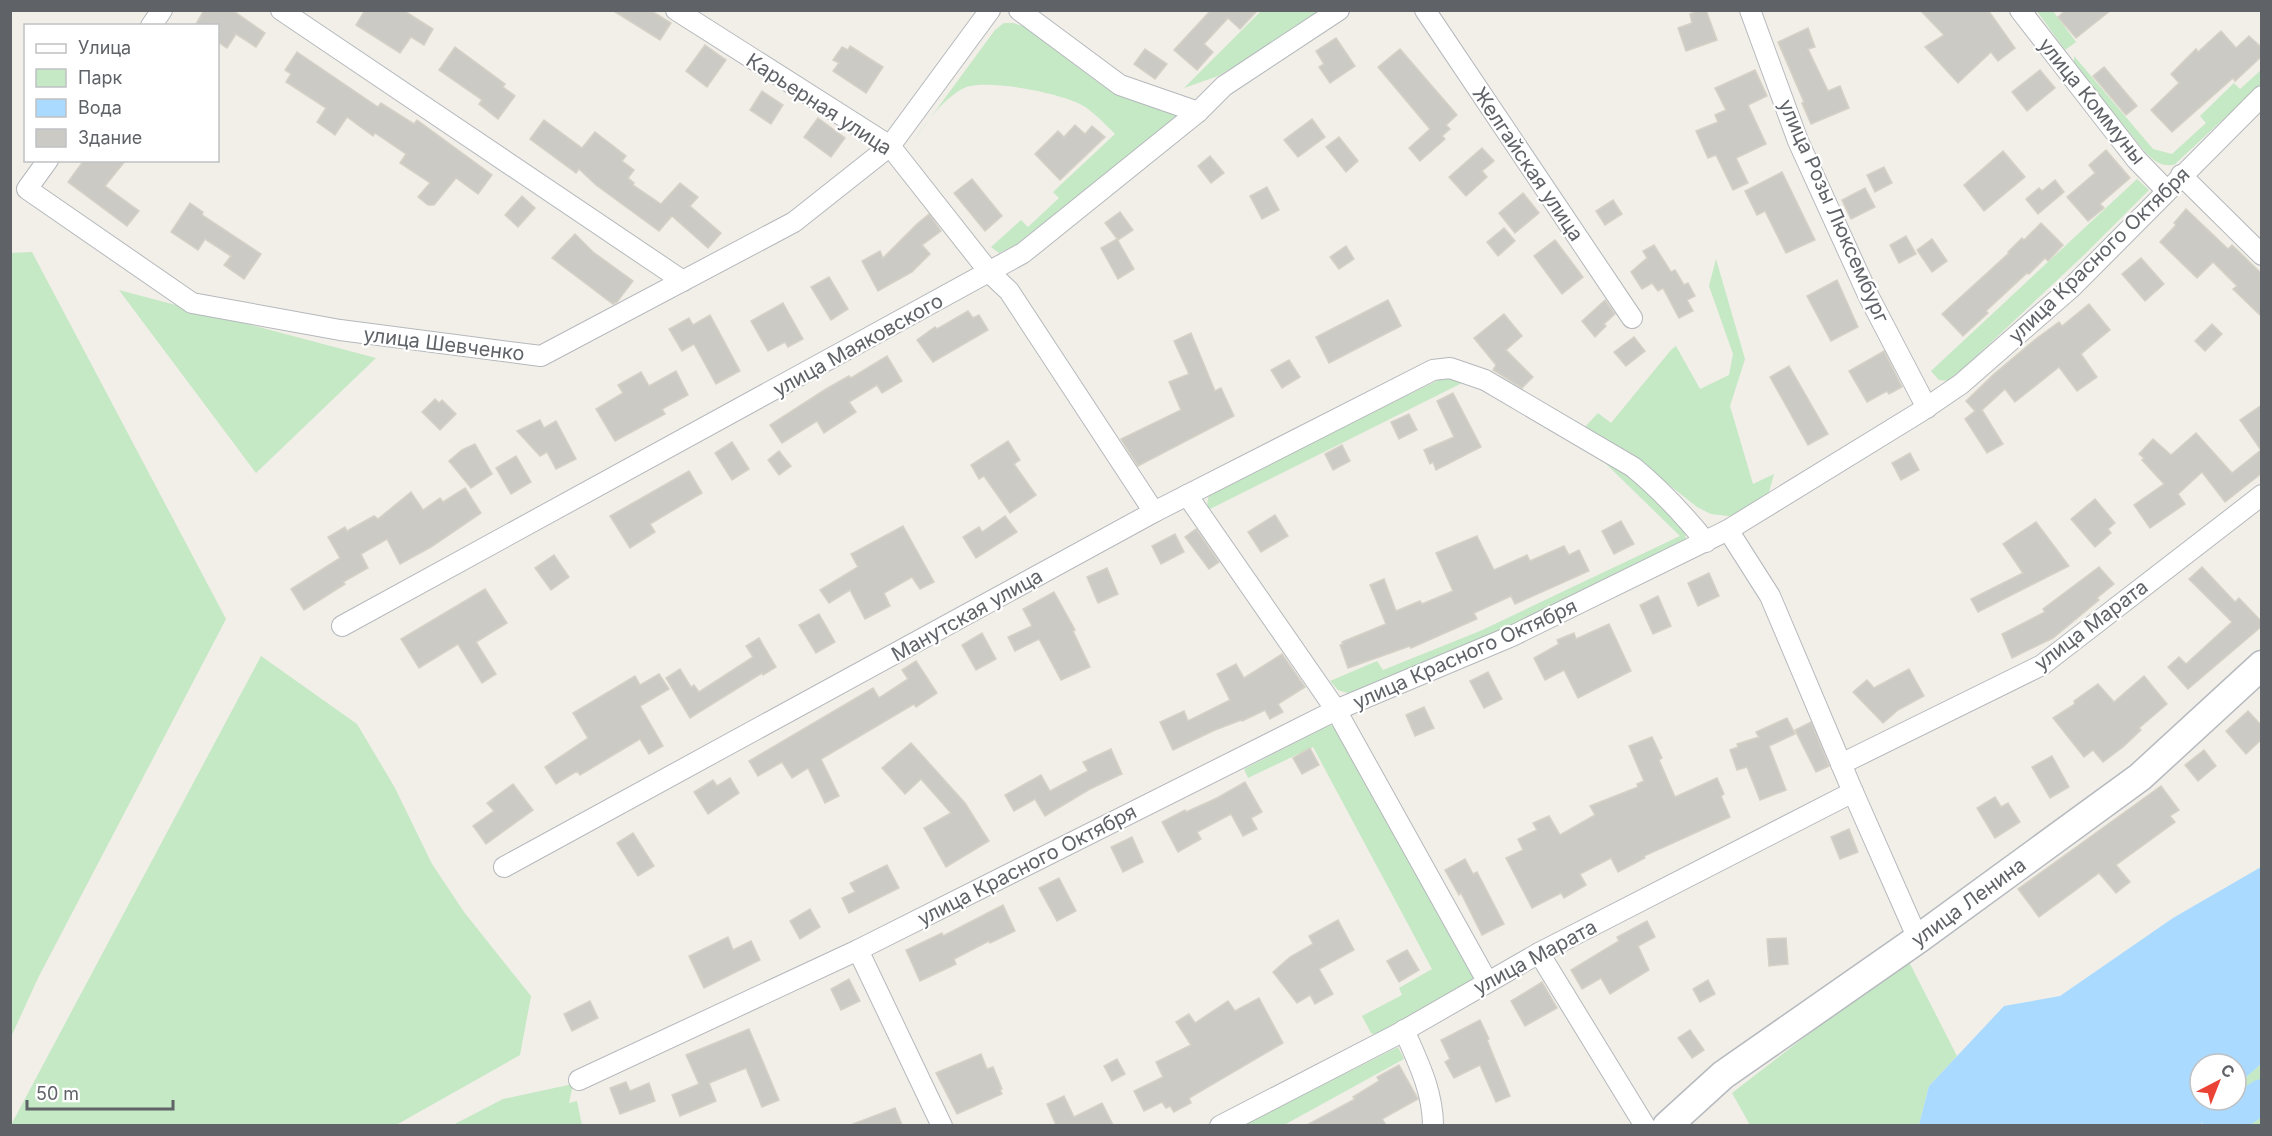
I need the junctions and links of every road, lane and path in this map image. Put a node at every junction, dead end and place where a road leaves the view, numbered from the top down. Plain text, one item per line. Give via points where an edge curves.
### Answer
1 (162, 10) edge
2 (281, 10) edge
3 (676, 10) edge
4 (990, 10) edge
5 (1019, 10) edge
6 (1339, 10) edge
7 (1425, 10) edge
8 (1750, 10) edge
9 (2020, 10) edge
10 (152, 24) edge
11 (2262, 96) edge
12 (1198, 112) junction
13 (890, 146) junction
14 (47, 162) edge
15 (2181, 175) junction
16 (2166, 190) junction
17 (2262, 255) edge
18 (990, 273) junction
19 (683, 281) junction
20 (1632, 318) dead end
21 (1927, 408) junction
22 (1187, 495) junction
23 (2262, 495) edge
24 (1154, 512) junction
25 (1728, 530) junction
26 (1706, 542) junction
27 (342, 626) dead end
28 (2262, 665) edge
29 (1336, 710) junction
30 (1841, 764) junction
31 (1853, 792) junction
32 (504, 867) dead end
33 (1918, 939) junction
34 (858, 950) junction
35 (1539, 953) junction
36 (1487, 981) junction
37 (1404, 1030) junction
38 (579, 1080) dead end
39 (942, 1125) edge
40 (1220, 1125) edge
41 (1433, 1125) edge
42 (1645, 1125) edge
43 (1666, 1125) edge

1 - 10 street
2 - 19 street
3 - 13 street, Карьерная улица
4 - 13 street
5 - 12 street via 1120,85
6 - 12 street, улица Маяковского via 1224,86
7 - 20 street, Желгайская улица
8 - 21 street, улица Розы Люксембург via 1798,141 1869,297
9 - 16 street, улица Коммуны via 2136,159
11 - 15 street, улица Красного Октября
12 - 18 street, улица Маяковского via 1023,253
13 - 18 street, Карьерная улица
13 - 19 street via 794,222
14 - 19 street, улица Шевченко via 27,189 192,303 340,330 541,356
15 - 16 street, улица Красного Октября
15 - 17 street
16 - 21 street, улица Красного Октября via 2072,287
18 - 24 street, Карьерная улица via 1008,291
18 - 27 street, улица Маяковского
21 - 25 street, улица Красного Октября
22 - 24 street, Манутская улица
22 - 26 street, Манутская улица via 1433,370 1450,368 1485,380 1633,467 1653,483
22 - 29 street
23 - 30 street, улица Марата via 2042,665
24 - 32 street, Манутская улица
25 - 26 street, улица Красного Октября
25 - 30 street via 1770,596
26 - 29 street, улица Красного Октября via 1512,636
28 - 33 main road, улица Ленина via 2140,777
29 - 34 street, улица Красного Октября
29 - 36 street
30 - 31 street
31 - 33 street
31 - 35 street, улица Марата
33 - 43 main road, улица Ленина via 1723,1075
34 - 38 street, улица Красного Октября
34 - 39 street
35 - 36 street, улица Марата
35 - 42 street
36 - 37 street, улица Марата
37 - 40 street, улица Марата
37 - 41 street via 1433,1105

